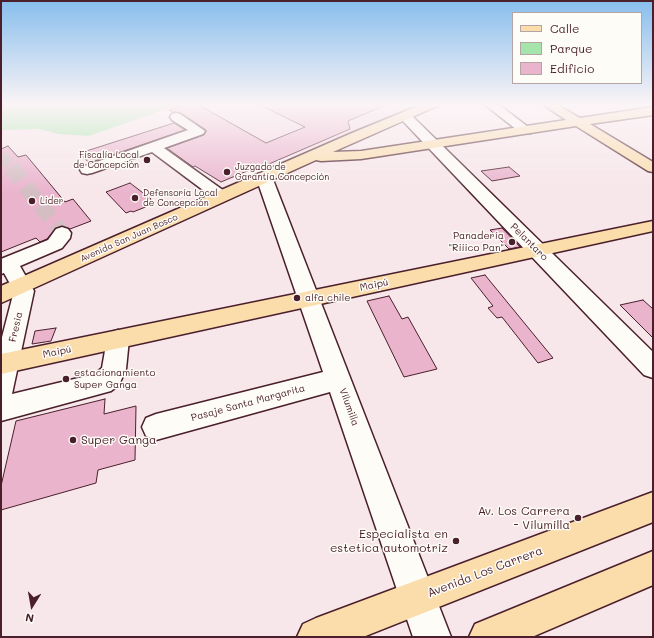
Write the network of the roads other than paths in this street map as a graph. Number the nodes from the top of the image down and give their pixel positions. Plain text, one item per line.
1 (190, 134) edge
2 (364, 134) edge
3 (422, 134) edge
4 (501, 134) edge
5 (596, 134) edge
6 (432, 144) junction
7 (154, 147) junction
8 (308, 158) junction
9 (653, 168) edge
10 (88, 170) dead end
11 (264, 177) junction
12 (221, 196) junction
13 (653, 226) edge
14 (62, 233) dead end
15 (538, 251) junction
16 (5, 265) edge
17 (22, 286) junction
18 (1, 295) edge
19 (309, 299) junction
20 (118, 340) junction
21 (5, 364) edge
22 (653, 368) edge
23 (339, 379) junction
24 (1, 391) edge
25 (1, 409) edge
26 (156, 427) dead end
27 (653, 508) edge
28 (653, 568) edge
29 (418, 598) junction
30 (316, 637) edge
31 (432, 637) edge
32 (488, 637) edge

1 - 7 street
2 - 8 main road, Avenida San Juan Bosco
3 - 6 street, Pelantaro
4 - 6 main road
5 - 9 main road
6 - 8 main road
6 - 15 street, Pelantaro
7 - 10 street
7 - 12 street
8 - 11 main road, Avenida San Juan Bosco
11 - 12 main road, Avenida San Juan Bosco
11 - 19 street, Vilumilla
12 - 17 main road, Avenida San Juan Bosco
13 - 15 main road, Maipú
14 - 16 street
15 - 19 main road, Maipú
15 - 22 street, Pelantaro
16 - 17 street
17 - 18 main road, Avenida San Juan Bosco
17 - 21 street, Fresia
19 - 20 main road, Maipú
19 - 23 street, Vilumilla
20 - 21 main road, Maipú
20 - 25 street
21 - 24 street, Fresia
23 - 26 street, Pasaje Santa Margarita
23 - 29 street, Vilumilla
27 - 29 main road, Avenida Los Carrera
28 - 32 main road
29 - 30 main road, Avenida Los Carrera
29 - 31 street, Vilumilla

